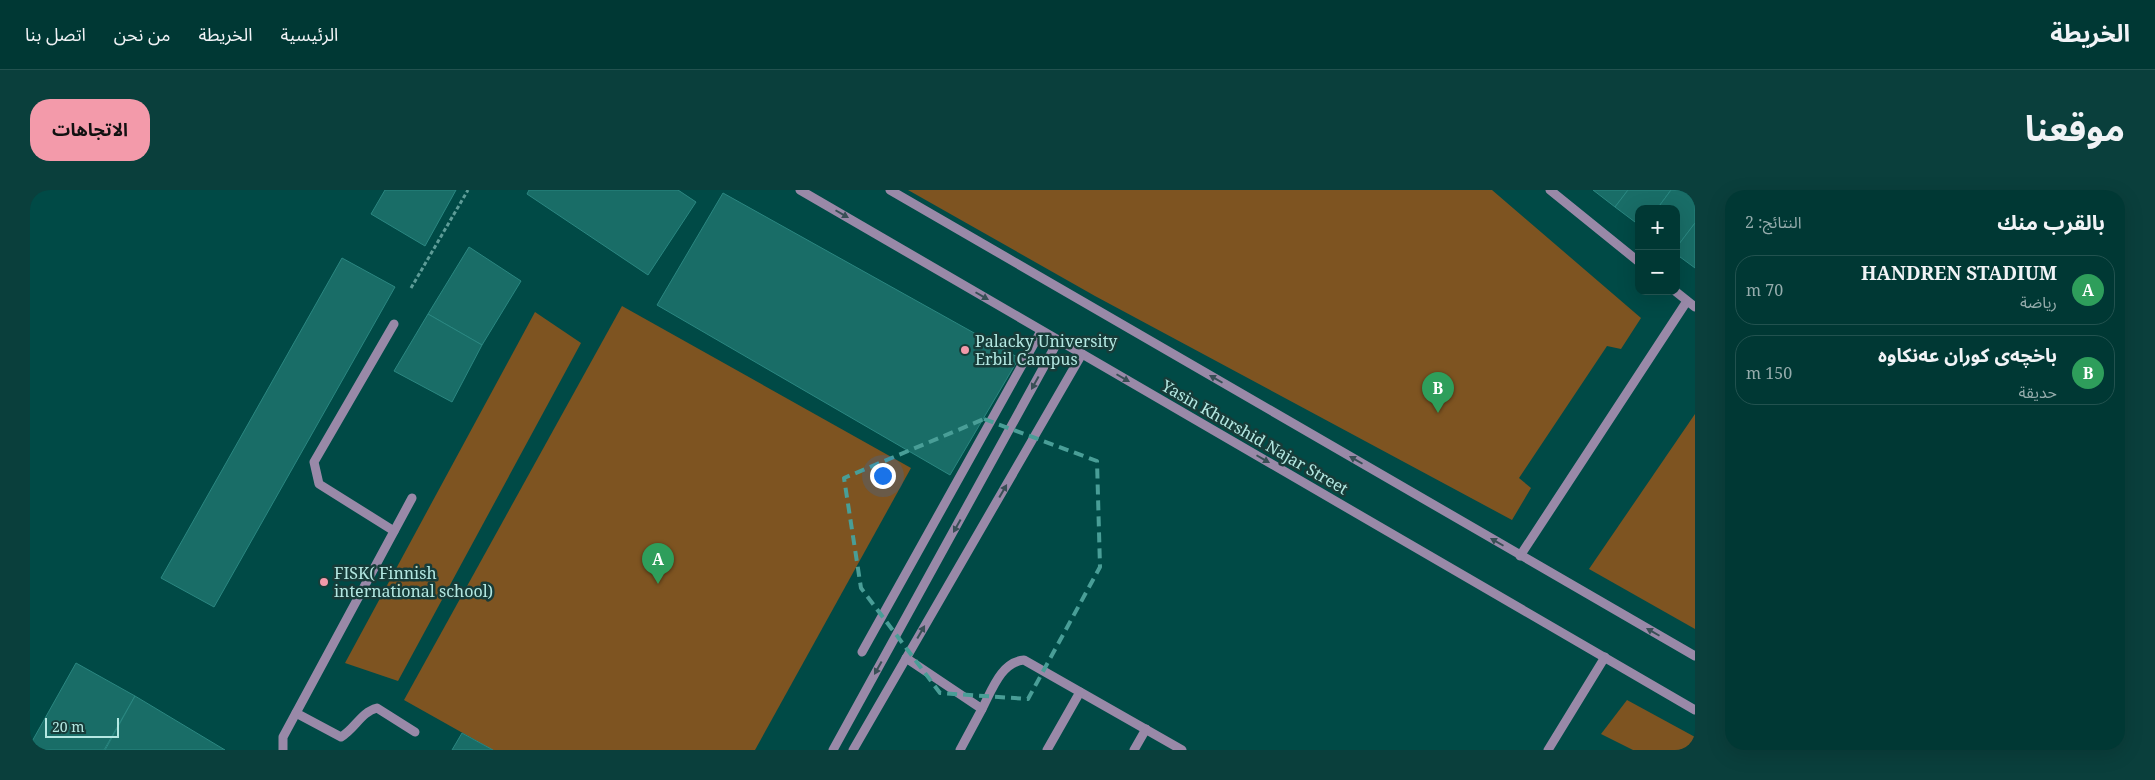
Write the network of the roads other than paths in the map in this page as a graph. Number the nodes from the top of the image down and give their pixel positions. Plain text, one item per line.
1 (800, 190) edge
2 (890, 190) edge
3 (1550, 190) edge
4 (1635, 259) edge
5 (1680, 295) edge
6 (1687, 301) junction
7 (1695, 307) edge
8 (394, 324) dead end
9 (1041, 331) junction
10 (1058, 341) junction
11 (1082, 354) junction
12 (412, 498) dead end
13 (394, 531) junction
14 (1520, 556) junction
15 (862, 652) dead end
16 (1695, 656) edge
17 (1605, 657) junction
18 (906, 658) junction
19 (1080, 692) junction
20 (982, 708) junction
21 (1695, 710) edge
22 (296, 713) junction
23 (1146, 729) junction
24 (415, 732) dead end
25 (283, 750) edge
26 (833, 750) edge
27 (853, 750) edge
28 (960, 750) edge
29 (1047, 750) edge
30 (1134, 750) edge
31 (1182, 750) edge
32 (1548, 750) edge

1 -> 9 street, Yasin Khurshid Najar Street
14 -> 2 street, Yasin Khurshid Najar Street
3 - 4 street
5 - 6 street
6 - 7 street
6 - 14 street
8 - 13 street
9 - 10 street, Yasin Khurshid Najar Street
9 - 15 street
10 - 11 street, Yasin Khurshid Najar Street
10 -> 26 street
11 -> 17 street, Yasin Khurshid Najar Street
18 -> 11 street
12 - 13 street
13 - 22 street
16 -> 14 street, Yasin Khurshid Najar Street
17 - 21 street, Yasin Khurshid Najar Street
17 - 32 street
18 - 20 street
18 - 27 street
19 - 20 street
19 - 23 street
19 - 29 street
20 - 28 street
22 - 24 street
22 - 25 street
23 - 30 street
23 - 31 street

